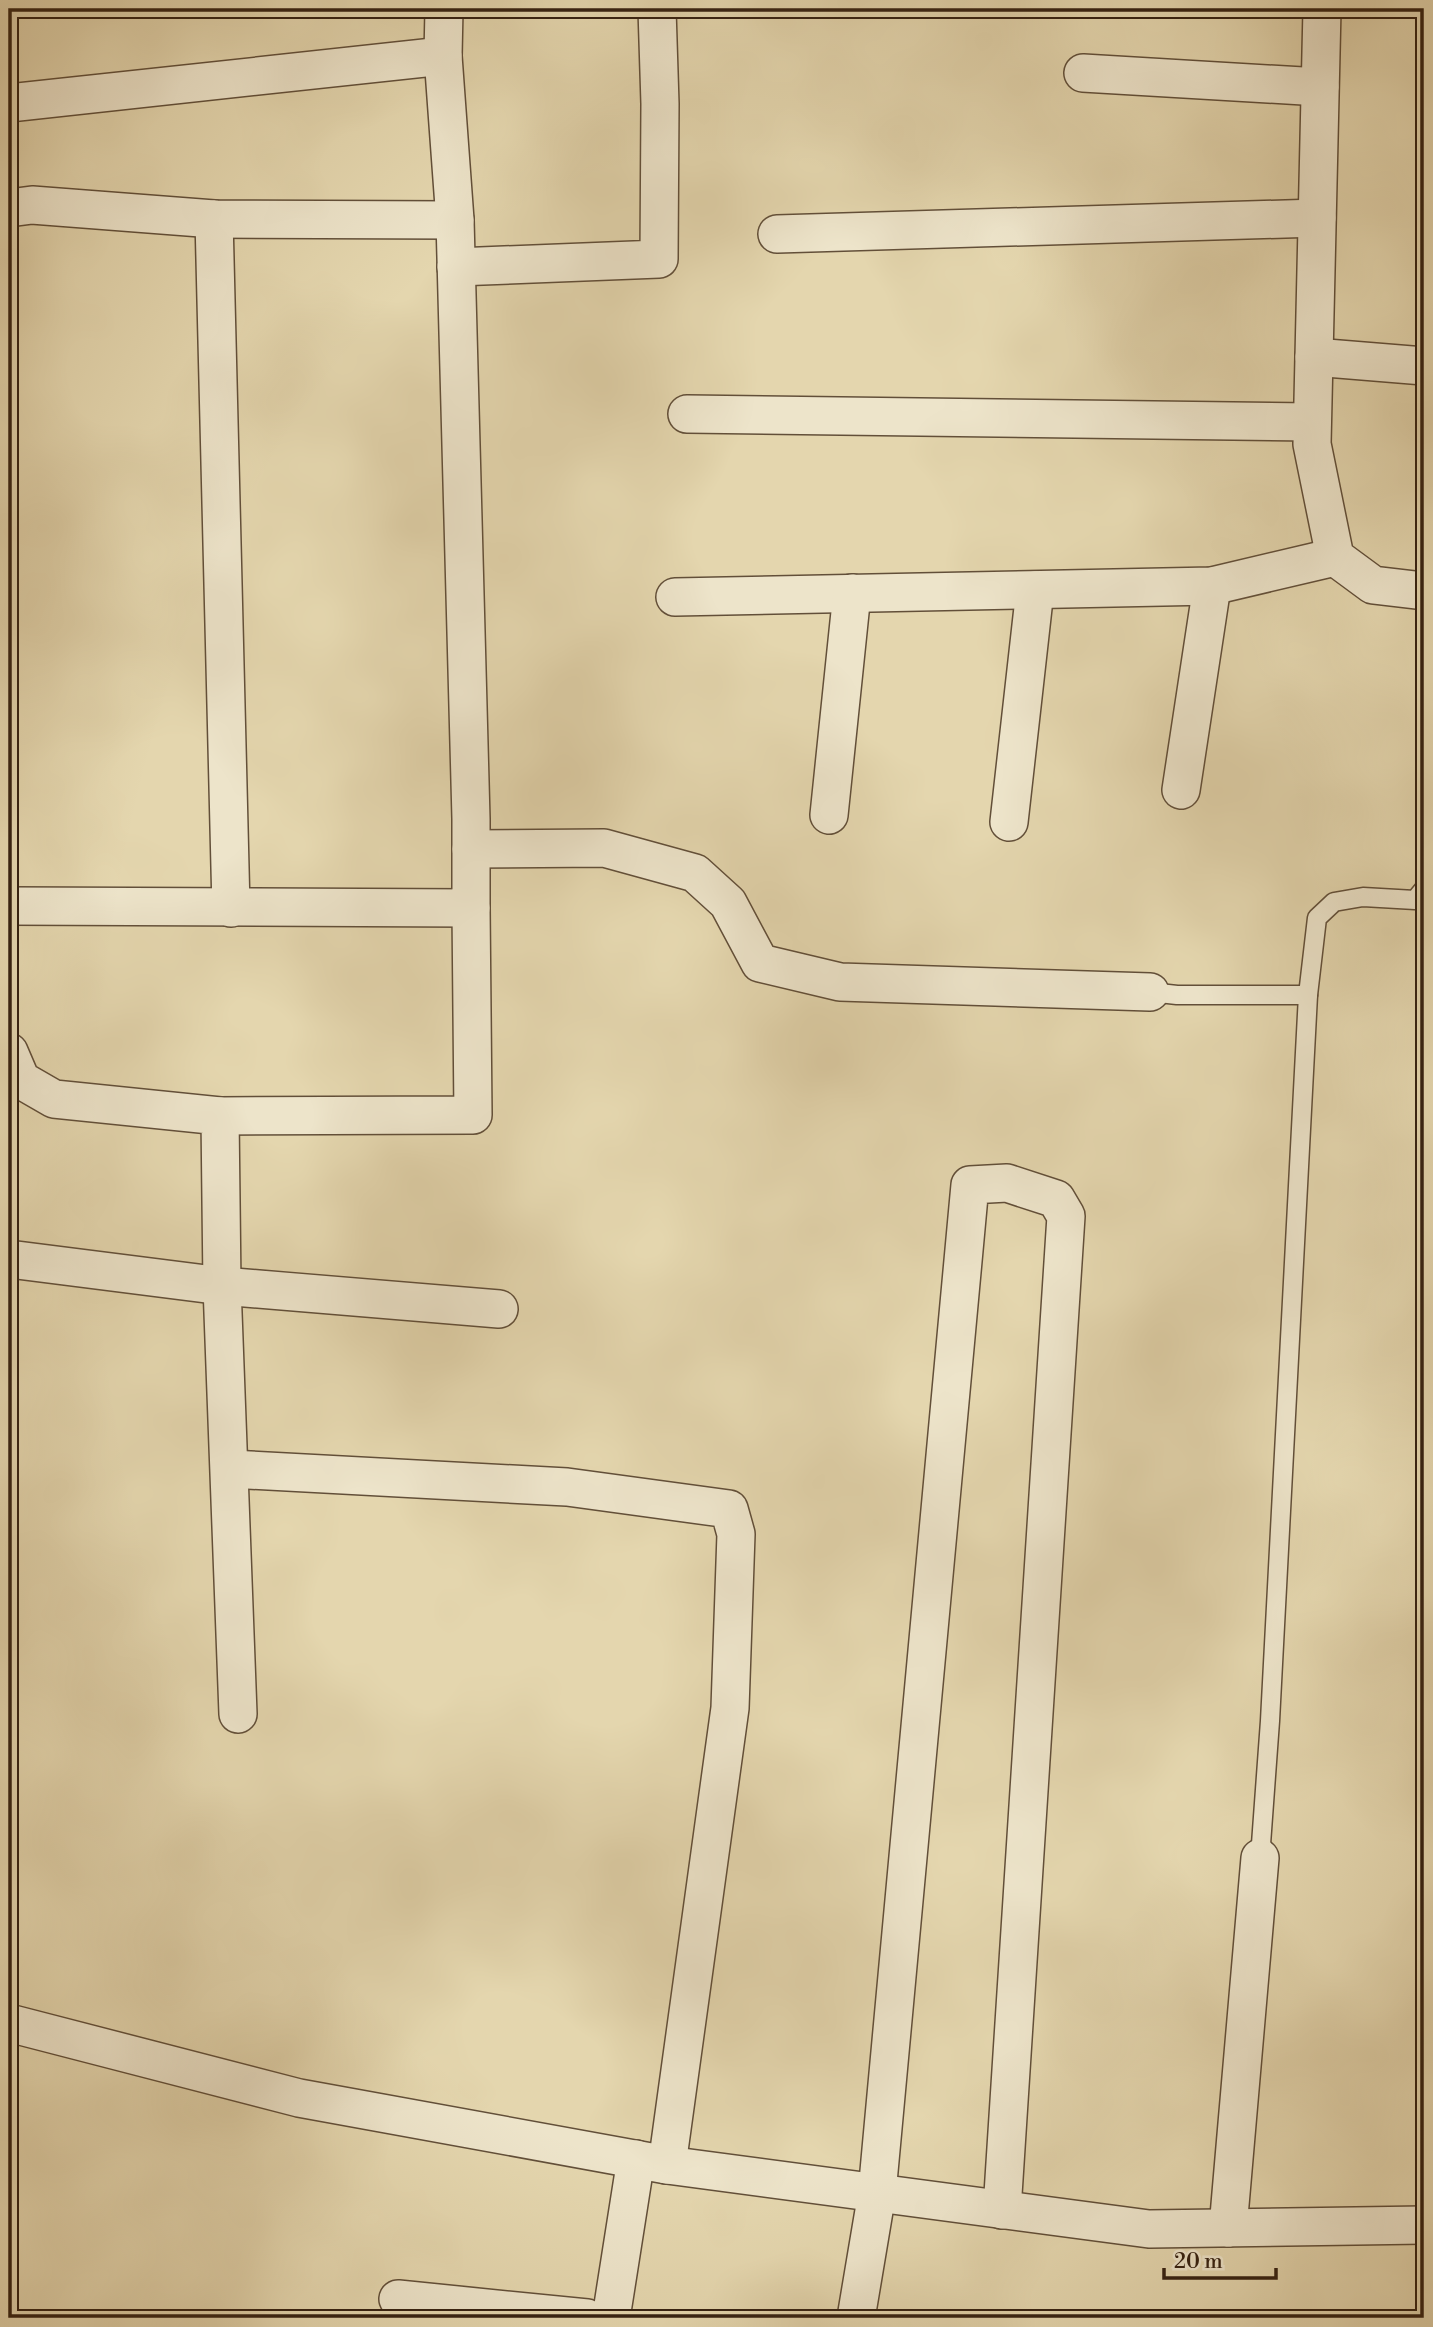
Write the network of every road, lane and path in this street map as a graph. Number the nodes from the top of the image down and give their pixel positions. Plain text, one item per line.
1 (444, 9) edge
2 (657, 9) edge
3 (1322, 9) edge
4 (443, 55) junction
5 (1083, 73) dead end
6 (1320, 87) junction
7 (9, 103) edge
8 (9, 208) edge
9 (1317, 218) junction
10 (214, 219) junction
11 (455, 220) junction
12 (777, 234) dead end
13 (457, 267) junction
14 (1314, 357) junction
15 (1424, 366) edge
16 (687, 414) dead end
17 (1312, 422) junction
18 (1335, 557) junction
19 (1212, 586) junction
20 (1035, 590) junction
21 (1424, 591) edge
22 (852, 593) junction
23 (675, 597) dead end
24 (1181, 790) dead end
25 (829, 815) dead end
26 (1009, 822) dead end
27 (471, 849) junction
28 (1424, 889) edge
29 (9, 906) edge
30 (231, 908) junction
31 (471, 908) junction
32 (1150, 992) joint
33 (1308, 995) junction
34 (9, 1052) edge
35 (220, 1116) junction
36 (9, 1259) edge
37 (222, 1286) junction
38 (499, 1309) dead end
39 (230, 1469) junction
40 (239, 1714) dead end
41 (1260, 1858) joint
42 (9, 2023) edge
43 (651, 2162) junction
44 (877, 2193) junction
45 (1002, 2210) junction
46 (1424, 2225) edge
47 (1228, 2228) junction
48 (398, 2299) dead end
49 (587, 2318) edge
50 (611, 2318) edge
51 (856, 2318) edge

1 - 4 street
2 - 13 street
3 - 6 street
4 - 7 street
4 - 11 street
5 - 6 street
6 - 9 street
8 - 10 street
9 - 12 street
9 - 14 street
10 - 11 street
10 - 30 street
11 - 13 street
13 - 27 street
14 - 15 street
14 - 17 street
16 - 17 street
17 - 18 street
18 - 19 street
18 - 21 street
19 - 20 street
19 - 24 street
20 - 22 street
20 - 26 street
22 - 23 street
22 - 25 street
27 - 31 street
27 - 32 street
28 - 33 lane
29 - 30 street
30 - 31 street
31 - 35 street
32 - 33 lane
33 - 41 lane
34 - 35 street
35 - 37 street
36 - 37 street
37 - 38 street
37 - 39 street
39 - 40 street
39 - 43 street
41 - 47 street
42 - 43 street
43 - 44 street
43 - 50 street
44 - 45 street
44 - 45 street
44 - 51 street
45 - 47 street
46 - 47 street
48 - 49 street

